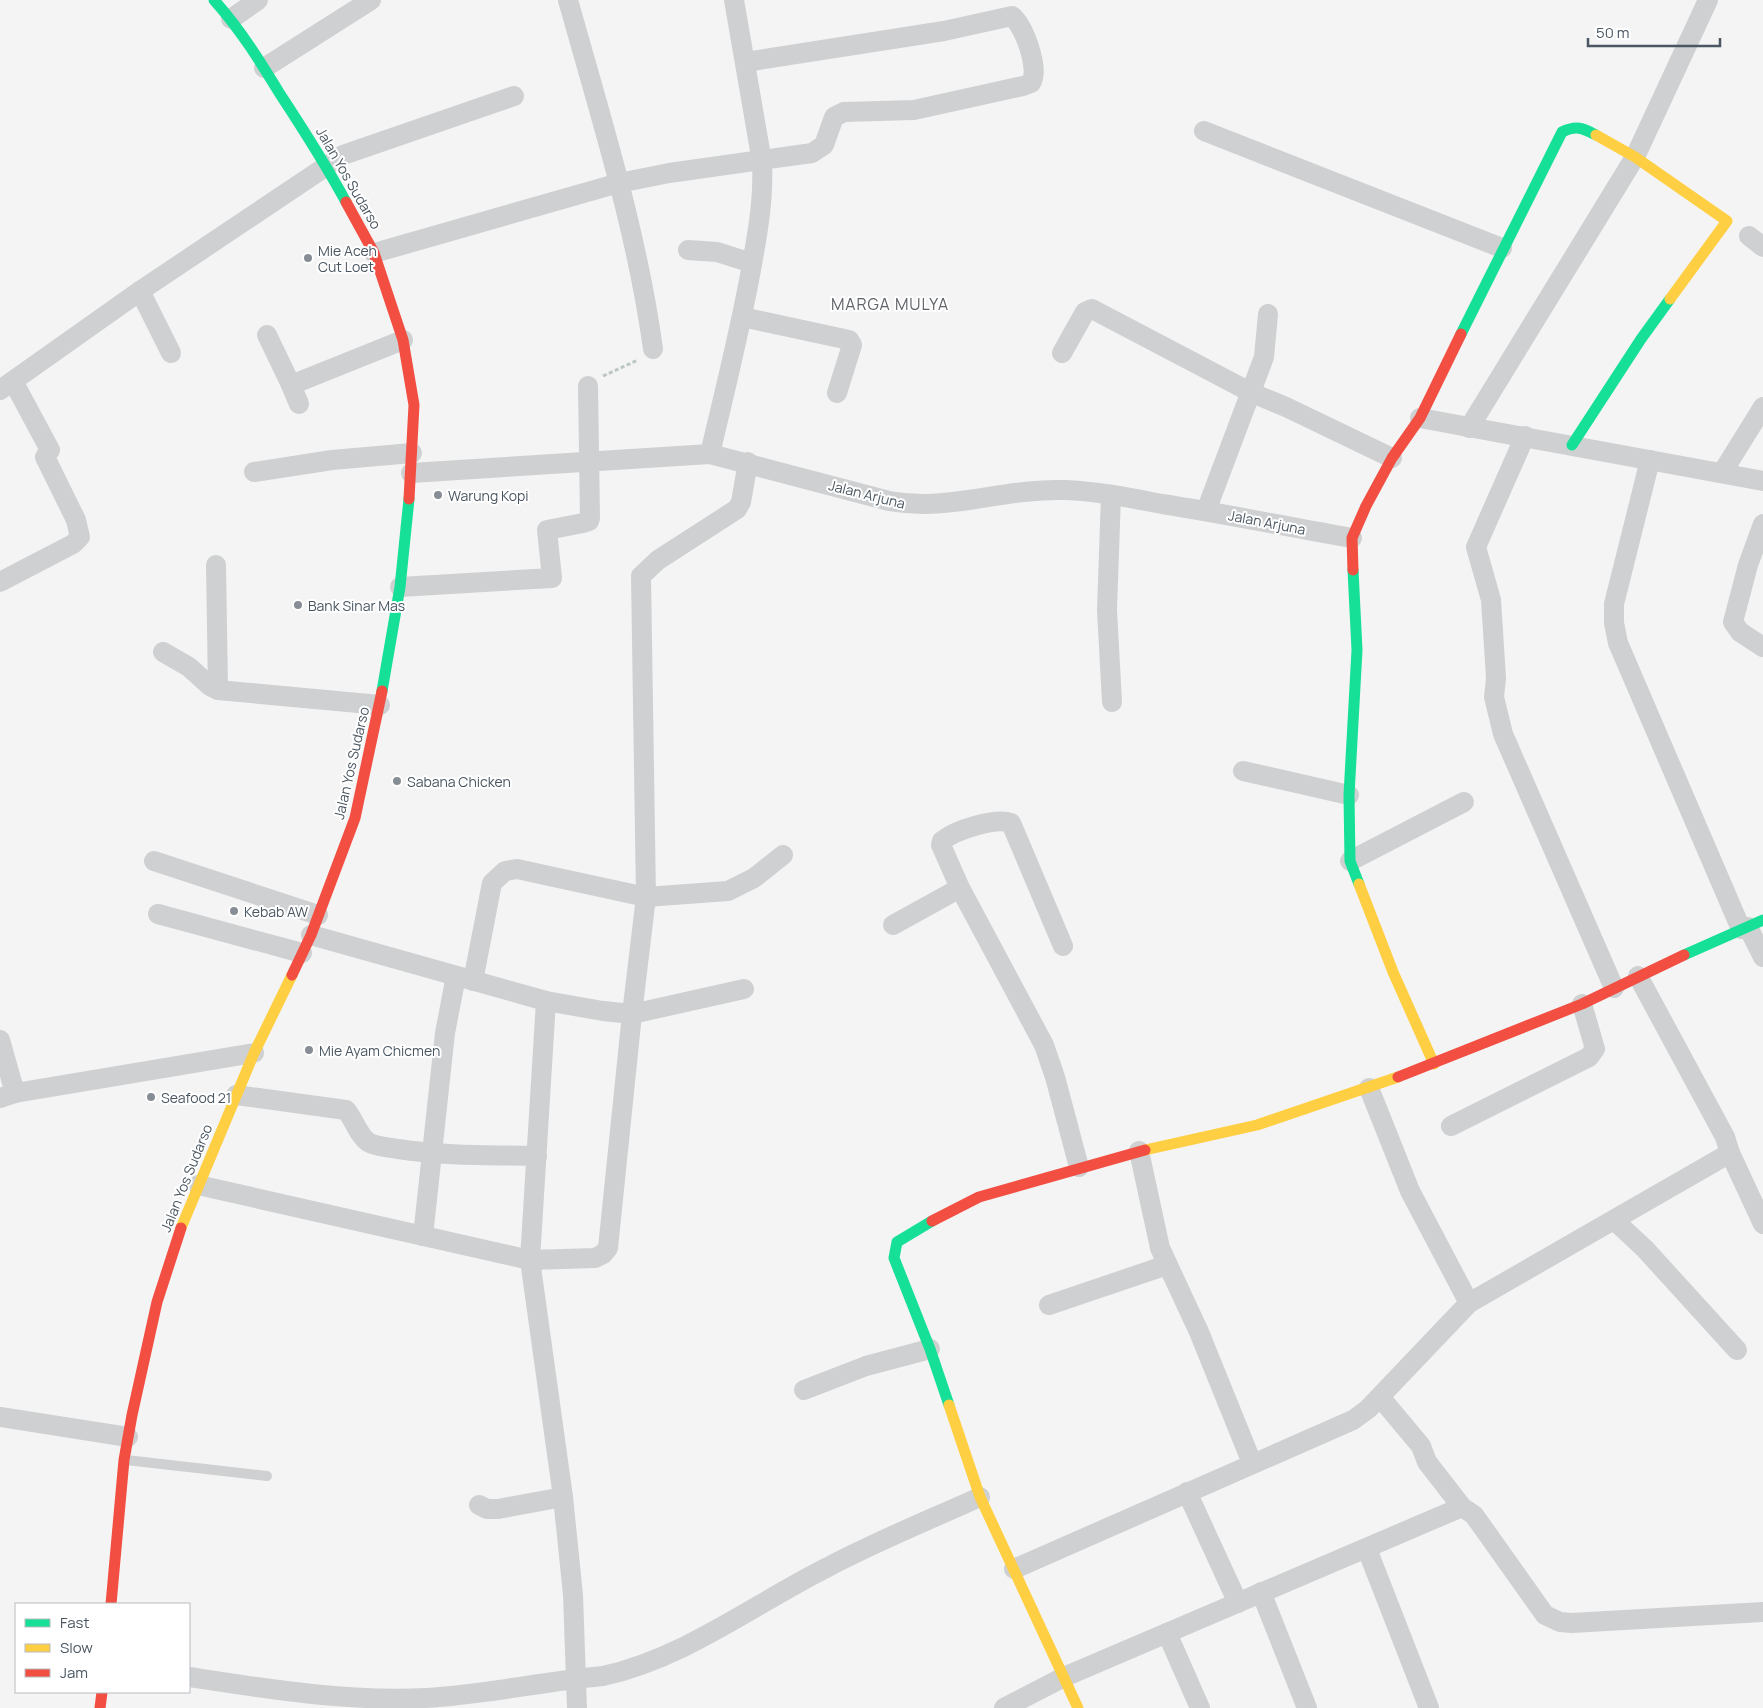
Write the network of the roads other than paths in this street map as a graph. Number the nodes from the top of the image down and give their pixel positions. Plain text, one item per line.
1 (214, 0) edge
2 (258, 0) edge
3 (371, 0) edge
4 (568, 0) edge
5 (734, 0) edge
6 (1708, 0) edge
7 (231, 19) junction
8 (746, 62) junction
9 (264, 68) junction
10 (514, 96) dead end
11 (1204, 131) dead end
12 (1635, 157) junction
13 (762, 162) junction
14 (326, 165) junction
15 (619, 183) junction
16 (1502, 248) junction
17 (688, 250) dead end
18 (374, 253) junction
19 (752, 263) junction
20 (140, 291) junction
21 (1268, 314) dead end
22 (742, 317) junction
23 (267, 335) dead end
24 (403, 340) junction
25 (652, 350) road end
26 (171, 353) dead end
27 (1062, 353) dead end
28 (291, 385) junction
29 (6, 386) edge
30 (588, 386) road end
31 (837, 393) dead end
32 (1252, 393) junction
33 (299, 404) dead end
34 (1763, 407) edge
35 (1420, 418) junction
36 (1469, 428) junction
37 (1525, 436) junction
38 (1572, 445) junction
39 (412, 453) junction
40 (710, 454) junction
41 (1392, 458) junction
42 (1650, 460) junction
43 (590, 462) junction
44 (748, 462) junction
45 (254, 472) dead end
46 (412, 473) junction
47 (1722, 473) junction
48 (1763, 480) edge
49 (1112, 495) junction
50 (1206, 511) junction
51 (1763, 524) edge
52 (1352, 538) junction
53 (216, 565) dead end
54 (1755, 570) edge
55 (0, 582) edge
56 (400, 586) junction
57 (1763, 647) edge
58 (163, 652) dead end
59 (218, 690) junction
60 (1112, 702) dead end
61 (380, 705) junction
62 (1243, 771) dead end
63 (1349, 795) junction
64 (1464, 802) dead end
65 (783, 856) dead end
66 (154, 861) dead end
67 (1350, 861) junction
68 (960, 888) junction
69 (646, 897) junction
70 (158, 914) dead end
71 (318, 915) junction
72 (893, 925) dead end
73 (1751, 925) edge
74 (306, 944) junction
75 (1063, 946) dead end
76 (1763, 957) edge
77 (1638, 976) junction
78 (464, 979) junction
79 (1614, 988) junction
80 (744, 989) dead end
81 (546, 1001) junction
82 (1582, 1004) junction
83 (632, 1014) junction
84 (0, 1040) edge
85 (254, 1053) junction
86 (1434, 1064) junction
87 (1369, 1088) junction
88 (236, 1095) junction
89 (8, 1096) edge
90 (1452, 1126) dead end
91 (1139, 1151) junction
92 (1730, 1153) junction
93 (432, 1154) junction
94 (537, 1156) junction
95 (1079, 1166) junction
96 (198, 1185) junction
97 (1614, 1220) junction
98 (1763, 1224) edge
99 (423, 1236) junction
100 (530, 1260) junction
101 (1167, 1265) junction
102 (1468, 1303) junction
103 (1049, 1305) dead end
104 (930, 1349) junction
105 (1737, 1350) dead end
106 (804, 1390) dead end
107 (1380, 1397) junction
108 (0, 1417) edge
109 (128, 1437) junction
110 (124, 1460) junction
111 (1252, 1464) junction
112 (267, 1476) dead end
113 (1188, 1492) junction
114 (563, 1497) junction
115 (980, 1497) junction
116 (479, 1505) dead end
117 (1462, 1507) junction
118 (1367, 1549) junction
119 (1014, 1569) junction
120 (1261, 1592) junction
121 (111, 1603) edge
122 (1238, 1603) junction
123 (1763, 1612) edge
124 (1167, 1633) junction
125 (1064, 1677) junction
126 (190, 1678) edge
127 (576, 1678) junction
128 (102, 1693) edge
129 (100, 1708) edge
130 (577, 1708) edge
131 (1004, 1708) edge
132 (1078, 1708) edge
133 (1200, 1708) edge
134 (1307, 1708) edge
135 (1428, 1708) edge

1 - 7 main road, Jalan Yos Sudarso
2 - 7 street
3 - 9 street
4 - 15 street
5 - 8 street
6 - 12 street
7 - 9 main road, Jalan Yos Sudarso
8 - 13 street
8 - 13 street
9 - 14 main road, Jalan Yos Sudarso
10 - 14 street
11 - 16 street
12 - 16 main road
12 - 36 street
12 - 38 main road
13 - 15 street
13 - 19 street
14 - 18 main road, Jalan Yos Sudarso
14 - 20 street
15 - 18 street
15 - 25 street
16 - 35 main road
17 - 19 street
18 - 24 main road, Jalan Yos Sudarso
19 - 22 street
20 - 26 street
20 - 29 street
21 - 32 street
22 - 31 street
22 - 40 street
23 - 28 street
24 - 28 street
24 - 39 main road, Jalan Yos Sudarso
27 - 32 street
28 - 33 street
29 - 55 street
30 - 43 street
32 - 41 street
32 - 50 street
34 - 47 street
35 - 36 street
35 - 41 main road
36 - 37 street
37 - 38 street
37 - 79 street
38 - 42 street
39 - 45 street
39 - 46 main road, Jalan Yos Sudarso
40 - 43 street, Jalan Arjuna
40 - 44 street, Jalan Arjuna
41 - 52 main road
42 - 47 street
42 - 73 street
43 - 46 street, Jalan Arjuna
43 - 56 street
44 - 49 street, Jalan Arjuna
44 - 69 street
46 - 56 main road, Jalan Yos Sudarso
47 - 48 street
49 - 50 street, Jalan Arjuna
49 - 60 street
50 - 52 street, Jalan Arjuna
51 - 54 street
52 - 63 main road
53 - 59 street
54 - 57 street
56 - 61 main road, Jalan Yos Sudarso
58 - 59 street
59 - 61 street
61 - 71 main road, Jalan Yos Sudarso
62 - 63 street
63 - 67 main road
64 - 67 street
65 - 69 street
66 - 71 street
67 - 86 main road
68 - 72 street
68 - 75 street
68 - 95 street
69 - 78 street
69 - 83 street
70 - 74 street
71 - 74 main road, Jalan Yos Sudarso
73 - 76 street
73 - 77 main road
74 - 78 street
74 - 85 main road, Jalan Yos Sudarso
77 - 79 main road
77 - 92 street
78 - 81 street
78 - 93 street
79 - 82 main road
80 - 83 street
81 - 83 street
81 - 94 street
82 - 86 main road
82 - 90 street
83 - 100 street
84 - 89 street
85 - 88 main road, Jalan Yos Sudarso
85 - 89 street
86 - 87 main road
87 - 91 main road
87 - 102 street
88 - 93 street
88 - 96 main road, Jalan Yos Sudarso
91 - 95 main road
91 - 101 street
92 - 97 street
92 - 98 street
93 - 94 street
93 - 99 street
94 - 100 street
95 - 104 main road
96 - 99 street
96 - 109 main road, Jalan Yos Sudarso
97 - 102 street
97 - 105 street
99 - 100 street
100 - 114 street
101 - 103 street
101 - 111 street
102 - 107 street
104 - 106 street
104 - 115 main road
107 - 111 street
107 - 117 street
108 - 109 street
109 - 110 main road, Jalan Yos Sudarso
110 - 112 lane
110 - 121 main road, Jalan Yos Sudarso
111 - 113 street
113 - 119 street
113 - 122 street
114 - 116 street
114 - 127 street
115 - 119 main road
115 - 127 street
117 - 118 street
117 - 123 street
118 - 120 street
118 - 135 street
119 - 125 main road
120 - 122 street
120 - 134 street
122 - 124 street
124 - 125 street
124 - 133 street
125 - 131 street
125 - 132 main road
126 - 127 street
127 - 130 street
128 - 129 main road

